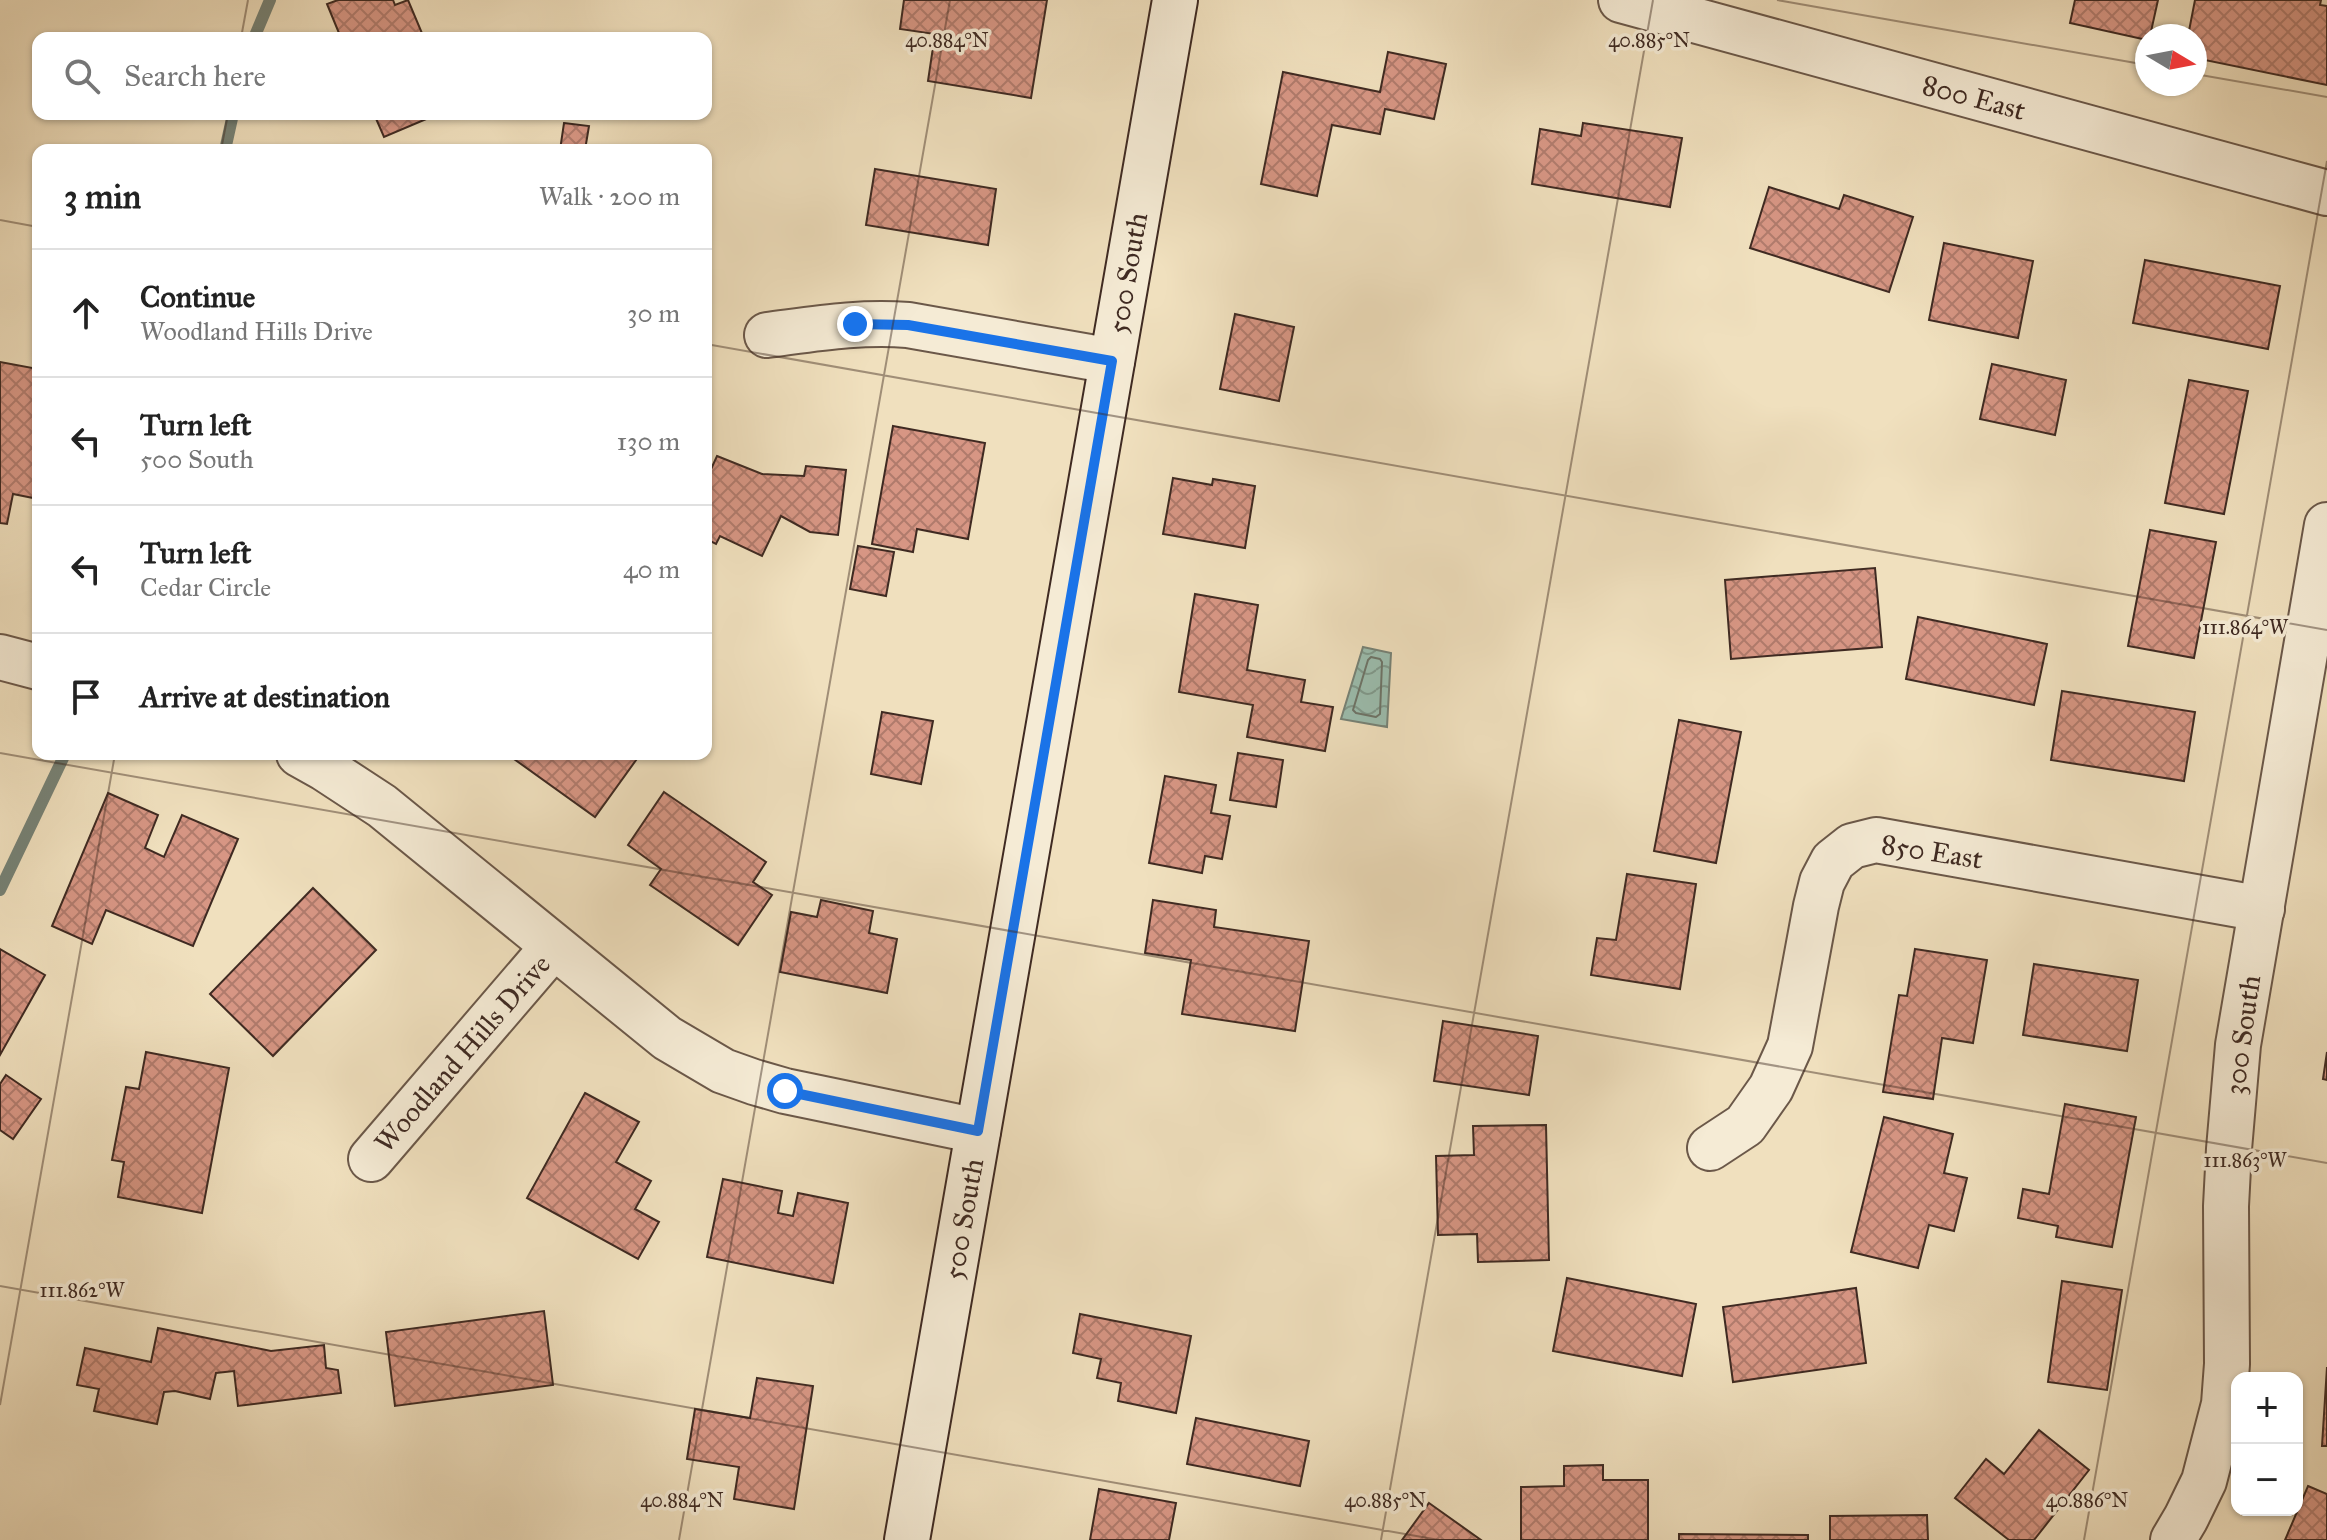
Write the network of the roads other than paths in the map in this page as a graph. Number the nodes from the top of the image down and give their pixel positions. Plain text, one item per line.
1 (1175, 0) edge
2 (1621, 0) edge
3 (2327, 193) edge
4 (767, 335) dead end
5 (1112, 361) junction
6 (2327, 525) edge
7 (0, 657) edge
8 (32, 665) edge
9 (310, 760) edge
10 (2262, 909) junction
11 (553, 947) junction
12 (978, 1131) junction
13 (1710, 1148) dead end
14 (371, 1159) dead end
15 (907, 1540) edge
16 (2173, 1540) edge

1 - 5 street, 500 South
2 - 3 street, 800 East
4 - 5 street
5 - 12 street, 500 South
6 - 10 street, 300 South
7 - 8 street
9 - 11 street, Woodland Hills Drive
10 - 13 street, 850 East
10 - 16 street, 300 South
11 - 12 street, Woodland Hills Drive
11 - 14 street, Woodland Hills Drive
12 - 15 street, 500 South

